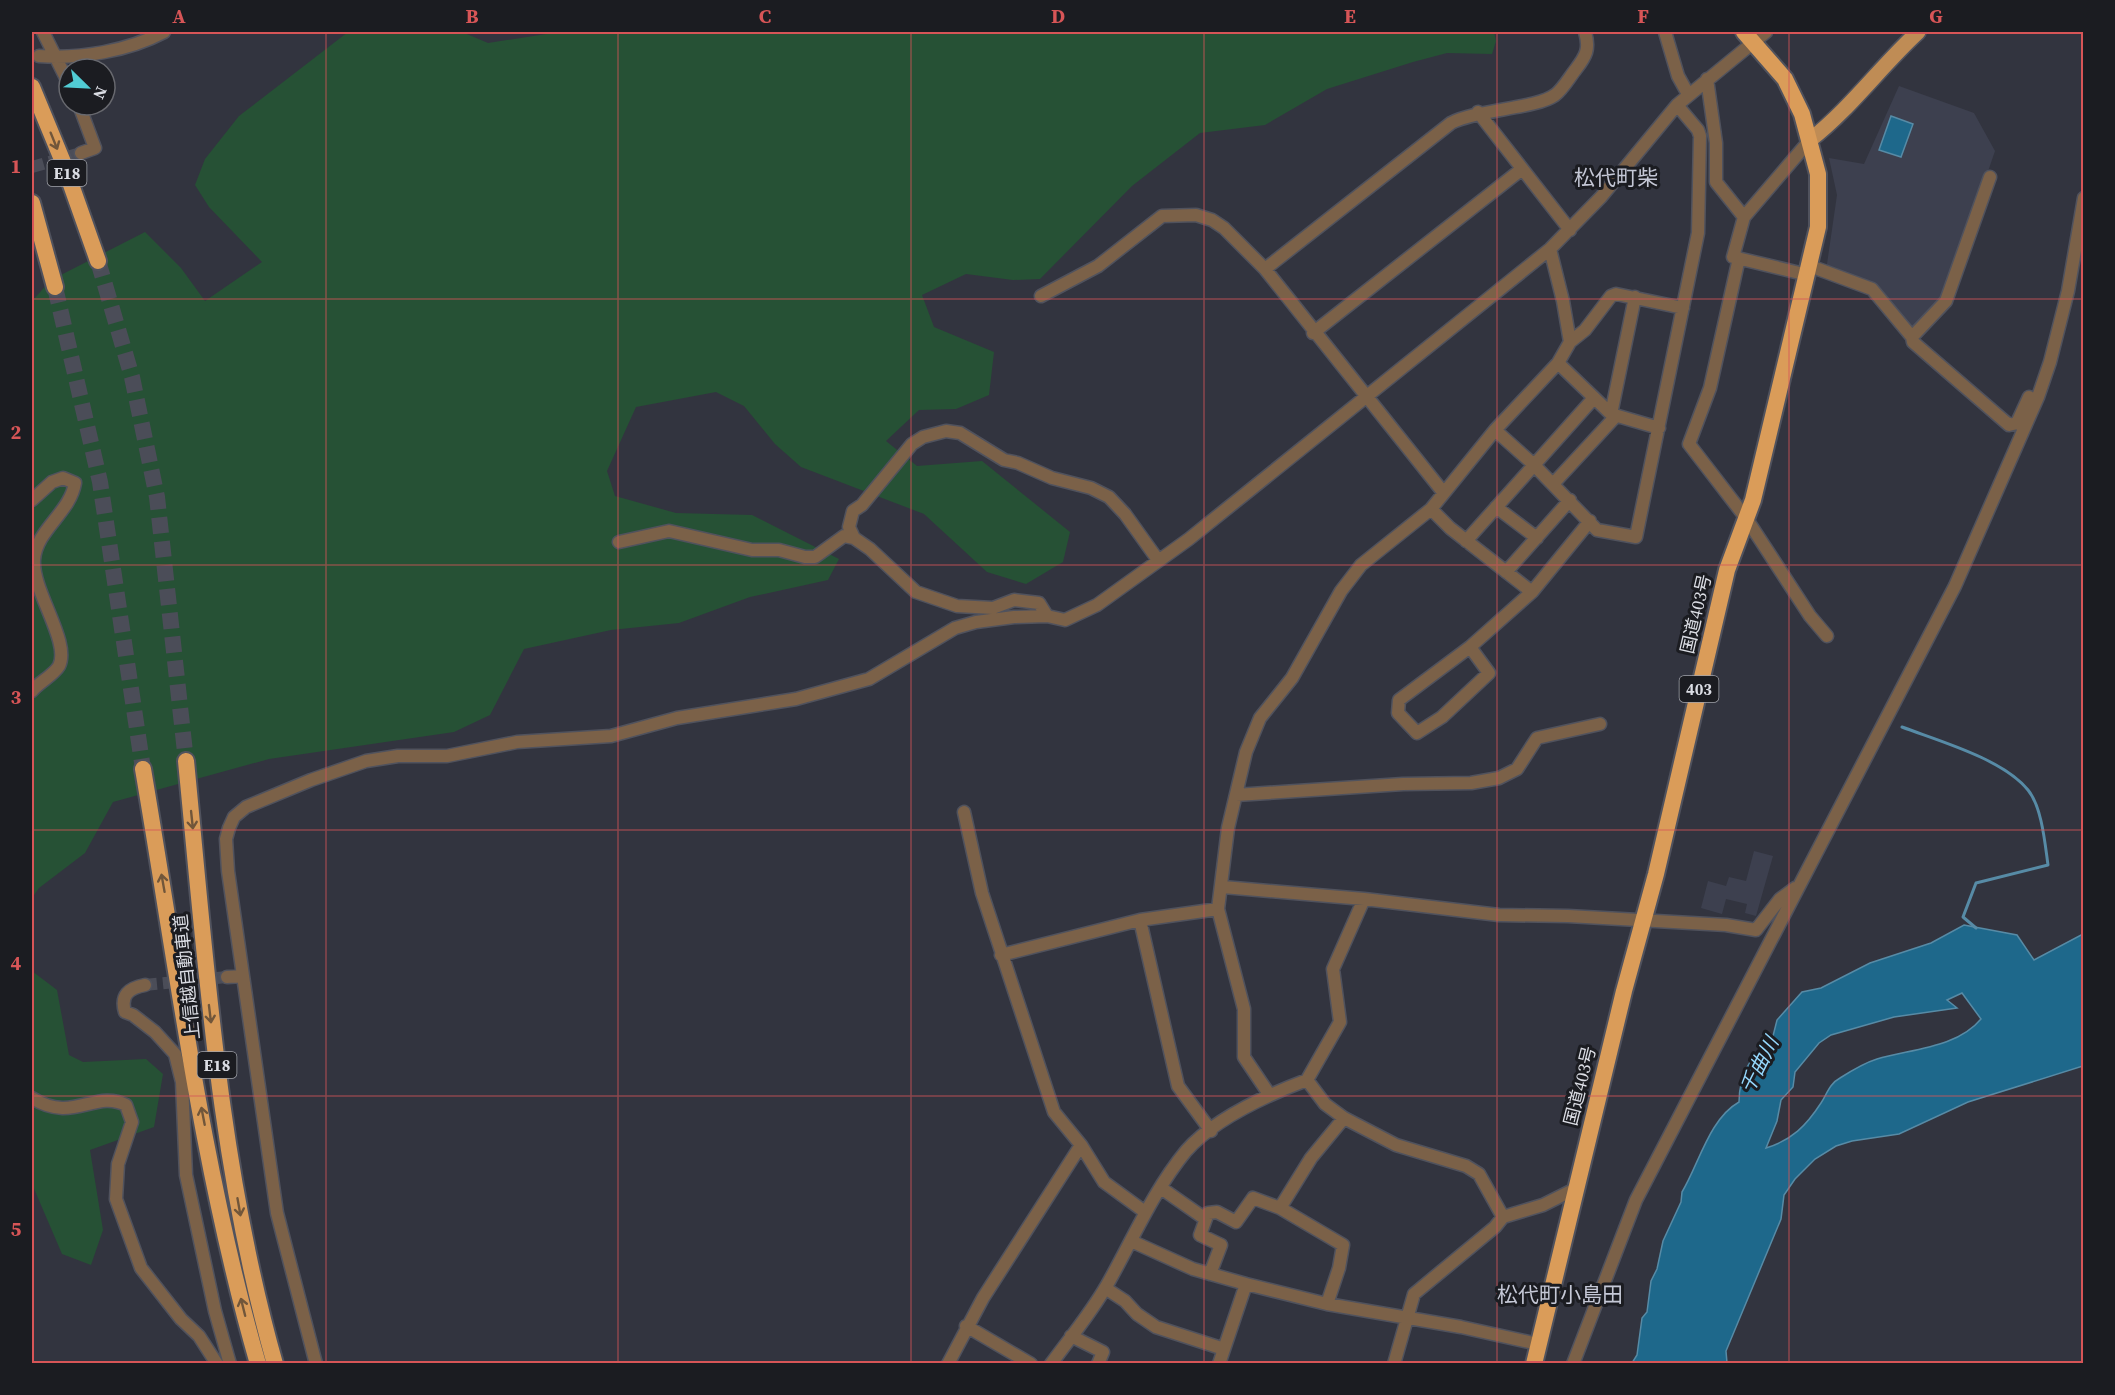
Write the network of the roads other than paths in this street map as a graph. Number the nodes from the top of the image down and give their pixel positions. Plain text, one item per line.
1 (43, 32) edge
2 (164, 32) edge
3 (1585, 32) edge
4 (1665, 32) edge
5 (1918, 32) edge
6 (1755, 35) edge
7 (39, 56) dead end
8 (56, 57) junction
9 (1707, 79) junction
10 (32, 87) edge
11 (1688, 94) junction
12 (1677, 105) junction
13 (1478, 112) junction
14 (83, 117) edge
15 (1810, 140) junction
16 (81, 153) dead end
17 (1522, 169) junction
18 (1990, 177) dead end
19 (2084, 198) edge
20 (32, 203) edge
21 (1744, 217) junction
22 (1570, 230) junction
23 (1550, 249) junction
24 (1739, 258) junction
25 (98, 261) tunnel mouth
26 (1264, 269) junction
27 (1809, 271) junction
28 (56, 287) tunnel mouth
29 (1041, 296) dead end
30 (1635, 297) junction
31 (1683, 308) junction
32 (1313, 333) junction
33 (1912, 337) junction
34 (1570, 342) junction
35 (1558, 363) junction
36 (2038, 396) junction
37 (1365, 397) junction
38 (1593, 399) junction
39 (1613, 415) junction
40 (1659, 428) junction
41 (1495, 430) junction
42 (1533, 464) junction
43 (1553, 484) junction
44 (1443, 492) junction
45 (32, 500) edge
46 (1570, 500) junction
47 (1496, 507) junction
48 (1431, 509) junction
49 (1746, 518) junction
50 (1590, 521) junction
51 (854, 538) junction
52 (1537, 538) junction
53 (1466, 541) junction
54 (619, 542) dead end
55 (1158, 560) junction
56 (1506, 572) junction
57 (1532, 592) junction
58 (1047, 616) junction
59 (1827, 636) dead end
60 (1470, 647) junction
61 (32, 691) edge
62 (1600, 724) dead end
63 (186, 761) tunnel mouth
64 (144, 769) tunnel mouth
65 (1236, 795) junction
66 (964, 812) dead end
67 (1798, 885) junction
68 (1223, 887) junction
69 (1364, 899) junction
70 (1218, 909) junction
71 (1140, 920) junction
72 (1643, 921) junction
73 (1001, 955) junction
74 (227, 976) tunnel mouth
75 (243, 976) junction
76 (145, 985) tunnel mouth
77 (1307, 1080) junction
78 (1269, 1094) junction
79 (32, 1098) edge
80 (1344, 1118) junction
81 (1211, 1131) junction
82 (1081, 1145) junction
83 (1161, 1188) junction
84 (1575, 1189) junction
85 (1280, 1208) junction
86 (1145, 1212) junction
87 (1503, 1217) junction
88 (1204, 1218) junction
89 (1131, 1241) junction
90 (1210, 1274) junction
91 (1246, 1284) junction
92 (1105, 1288) junction
93 (1328, 1304) junction
94 (1406, 1320) junction
95 (966, 1326) junction
96 (1071, 1336) junction
97 (1538, 1344) junction
98 (1224, 1349) junction
99 (217, 1364) edge
100 (230, 1364) edge
101 (258, 1364) edge
102 (275, 1364) edge
103 (316, 1364) edge
104 (948, 1364) edge
105 (1031, 1364) edge
106 (1051, 1364) edge
107 (1098, 1364) edge
108 (1219, 1364) edge
109 (1394, 1364) edge
110 (1534, 1364) edge
111 (1573, 1364) edge

1 - 8 street
2 - 8 street
3 - 13 street
4 - 11 street
5 - 15 main road
6 - 9 street
6 - 15 highway, 国道403号 / 403
7 - 8 street
9 - 11 street
9 - 21 street
10 -> 25 highway, E18
11 - 12 street
12 - 22 street
12 - 31 street
13 - 17 street
13 - 26 street
14 - 16 street
15 - 21 street
15 - 27 highway, 国道403号 / 403
17 - 22 street
17 - 32 street
18 - 33 street
19 - 36 street
20 - 28 highway, E18
21 - 24 street
22 - 23 street
23 - 34 street
23 - 37 street
24 - 27 street
24 - 49 street
26 - 29 street
26 - 32 street
27 - 33 street
27 - 49 highway, 国道403号 / 403
30 - 31 street
30 - 34 street
30 - 39 street
31 - 40 street
32 - 37 street
33 - 36 street
34 - 35 street
35 - 38 street
35 - 41 street
36 - 67 street
37 - 44 street
37 - 55 street
38 - 39 street
38 - 42 street
39 - 40 street
39 - 43 street
40 - 50 street
41 - 42 street
41 - 44 street
42 - 43 street
42 - 47 street
43 - 46 street
44 - 48 street
45 - 61 street
46 - 50 street
46 - 52 street
47 - 52 street
47 - 53 street
48 - 53 street
48 - 65 street
49 - 59 street
49 - 72 highway, 国道403号 / 403
50 - 57 street
51 - 54 street
51 - 55 street
51 - 58 street
52 - 56 street
53 - 56 street
55 - 58 street
56 - 57 street
57 - 60 street
58 - 75 street
60 - 60 street
62 - 65 street
63 -> 102 highway, 上信越自動車道 / E18
101 -> 64 highway, 上信越自動車道 / E18
65 - 68 street
66 - 73 street
67 - 72 street
67 - 111 street
68 - 69 street
68 - 70 street
69 - 72 street
69 - 77 street
70 - 71 street
70 - 78 street
71 - 73 street
71 - 81 street
72 - 84 highway, 国道403号 / 403
73 - 82 street
74 - 75 street
75 - 103 street
76 - 100 street
77 - 78 street
77 - 80 street
78 - 81 street
79 - 99 street
80 - 85 street
80 - 87 street
81 - 83 street
82 - 86 street
82 - 95 street
83 - 86 street
83 - 88 street
84 - 87 street
84 - 97 highway, 国道403号 / 403
85 - 88 street
85 - 93 street
86 - 89 street
87 - 94 street
88 - 90 street
89 - 90 street
89 - 92 street
90 - 91 street
91 - 93 street
91 - 98 street
92 - 96 street
92 - 98 street
93 - 94 street
94 - 97 street
94 - 109 street
95 - 104 street
95 - 105 street
96 - 106 street
96 - 107 street
97 - 110 highway, 国道403号 / 403
98 - 108 street

